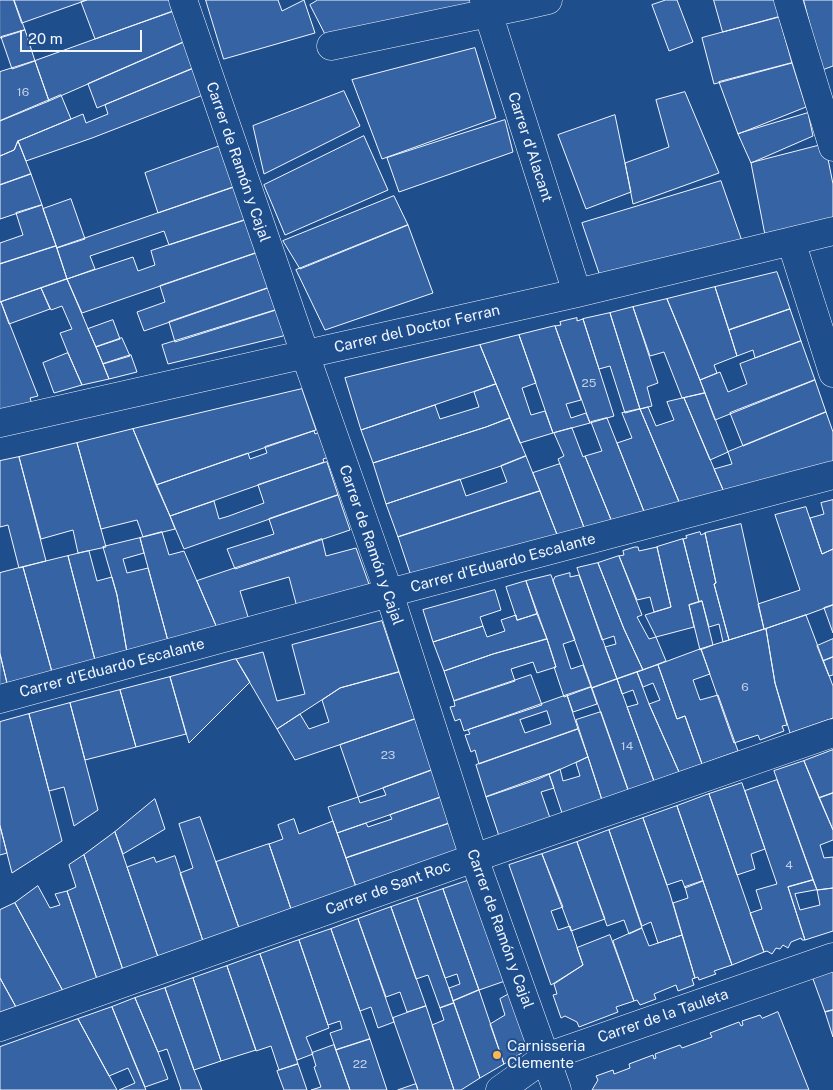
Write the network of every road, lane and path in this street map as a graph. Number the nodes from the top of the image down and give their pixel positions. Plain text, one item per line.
1 (183, 0) edge
2 (548, 0) edge
3 (788, 0) edge
4 (486, 6) edge
5 (331, 46) dead end
6 (833, 147) edge
7 (833, 231) edge
8 (791, 241) junction
9 (577, 293) junction
10 (304, 354) junction
11 (833, 373) edge
12 (0, 423) edge
13 (833, 475) edge
14 (390, 593) junction
15 (0, 699) edge
16 (833, 733) edge
17 (474, 858) junction
18 (833, 957) edge
19 (0, 1027) edge
20 (546, 1057) junction
21 (500, 1090) edge
22 (558, 1090) edge

1 - 10 street, Carrer de Ramón y Cajal
2 - 4 street
3 - 6 street
4 - 5 street
4 - 9 street, Carrer d'Alacant
7 - 8 street, Carrer del Doctor Ferran
8 - 9 street, Carrer del Doctor Ferran
8 - 11 street
9 - 10 street, Carrer del Doctor Ferran
10 - 12 street, Carrer del Doctor Ferran
10 - 14 street, Carrer de Ramón y Cajal
13 - 14 street, Carrer d'Eduardo Escalante
14 - 15 street, Carrer d'Eduardo Escalante
14 - 17 street, Carrer de Ramón y Cajal
16 - 17 street, Carrer de Sant Roc
17 - 19 street, Carrer de Sant Roc
17 - 20 street, Carrer de Ramón y Cajal
18 - 20 street, Carrer de la Tauleta
20 - 21 street, Carrer de la Tauleta
20 - 22 street, Carrer de Ramón y Cajal

